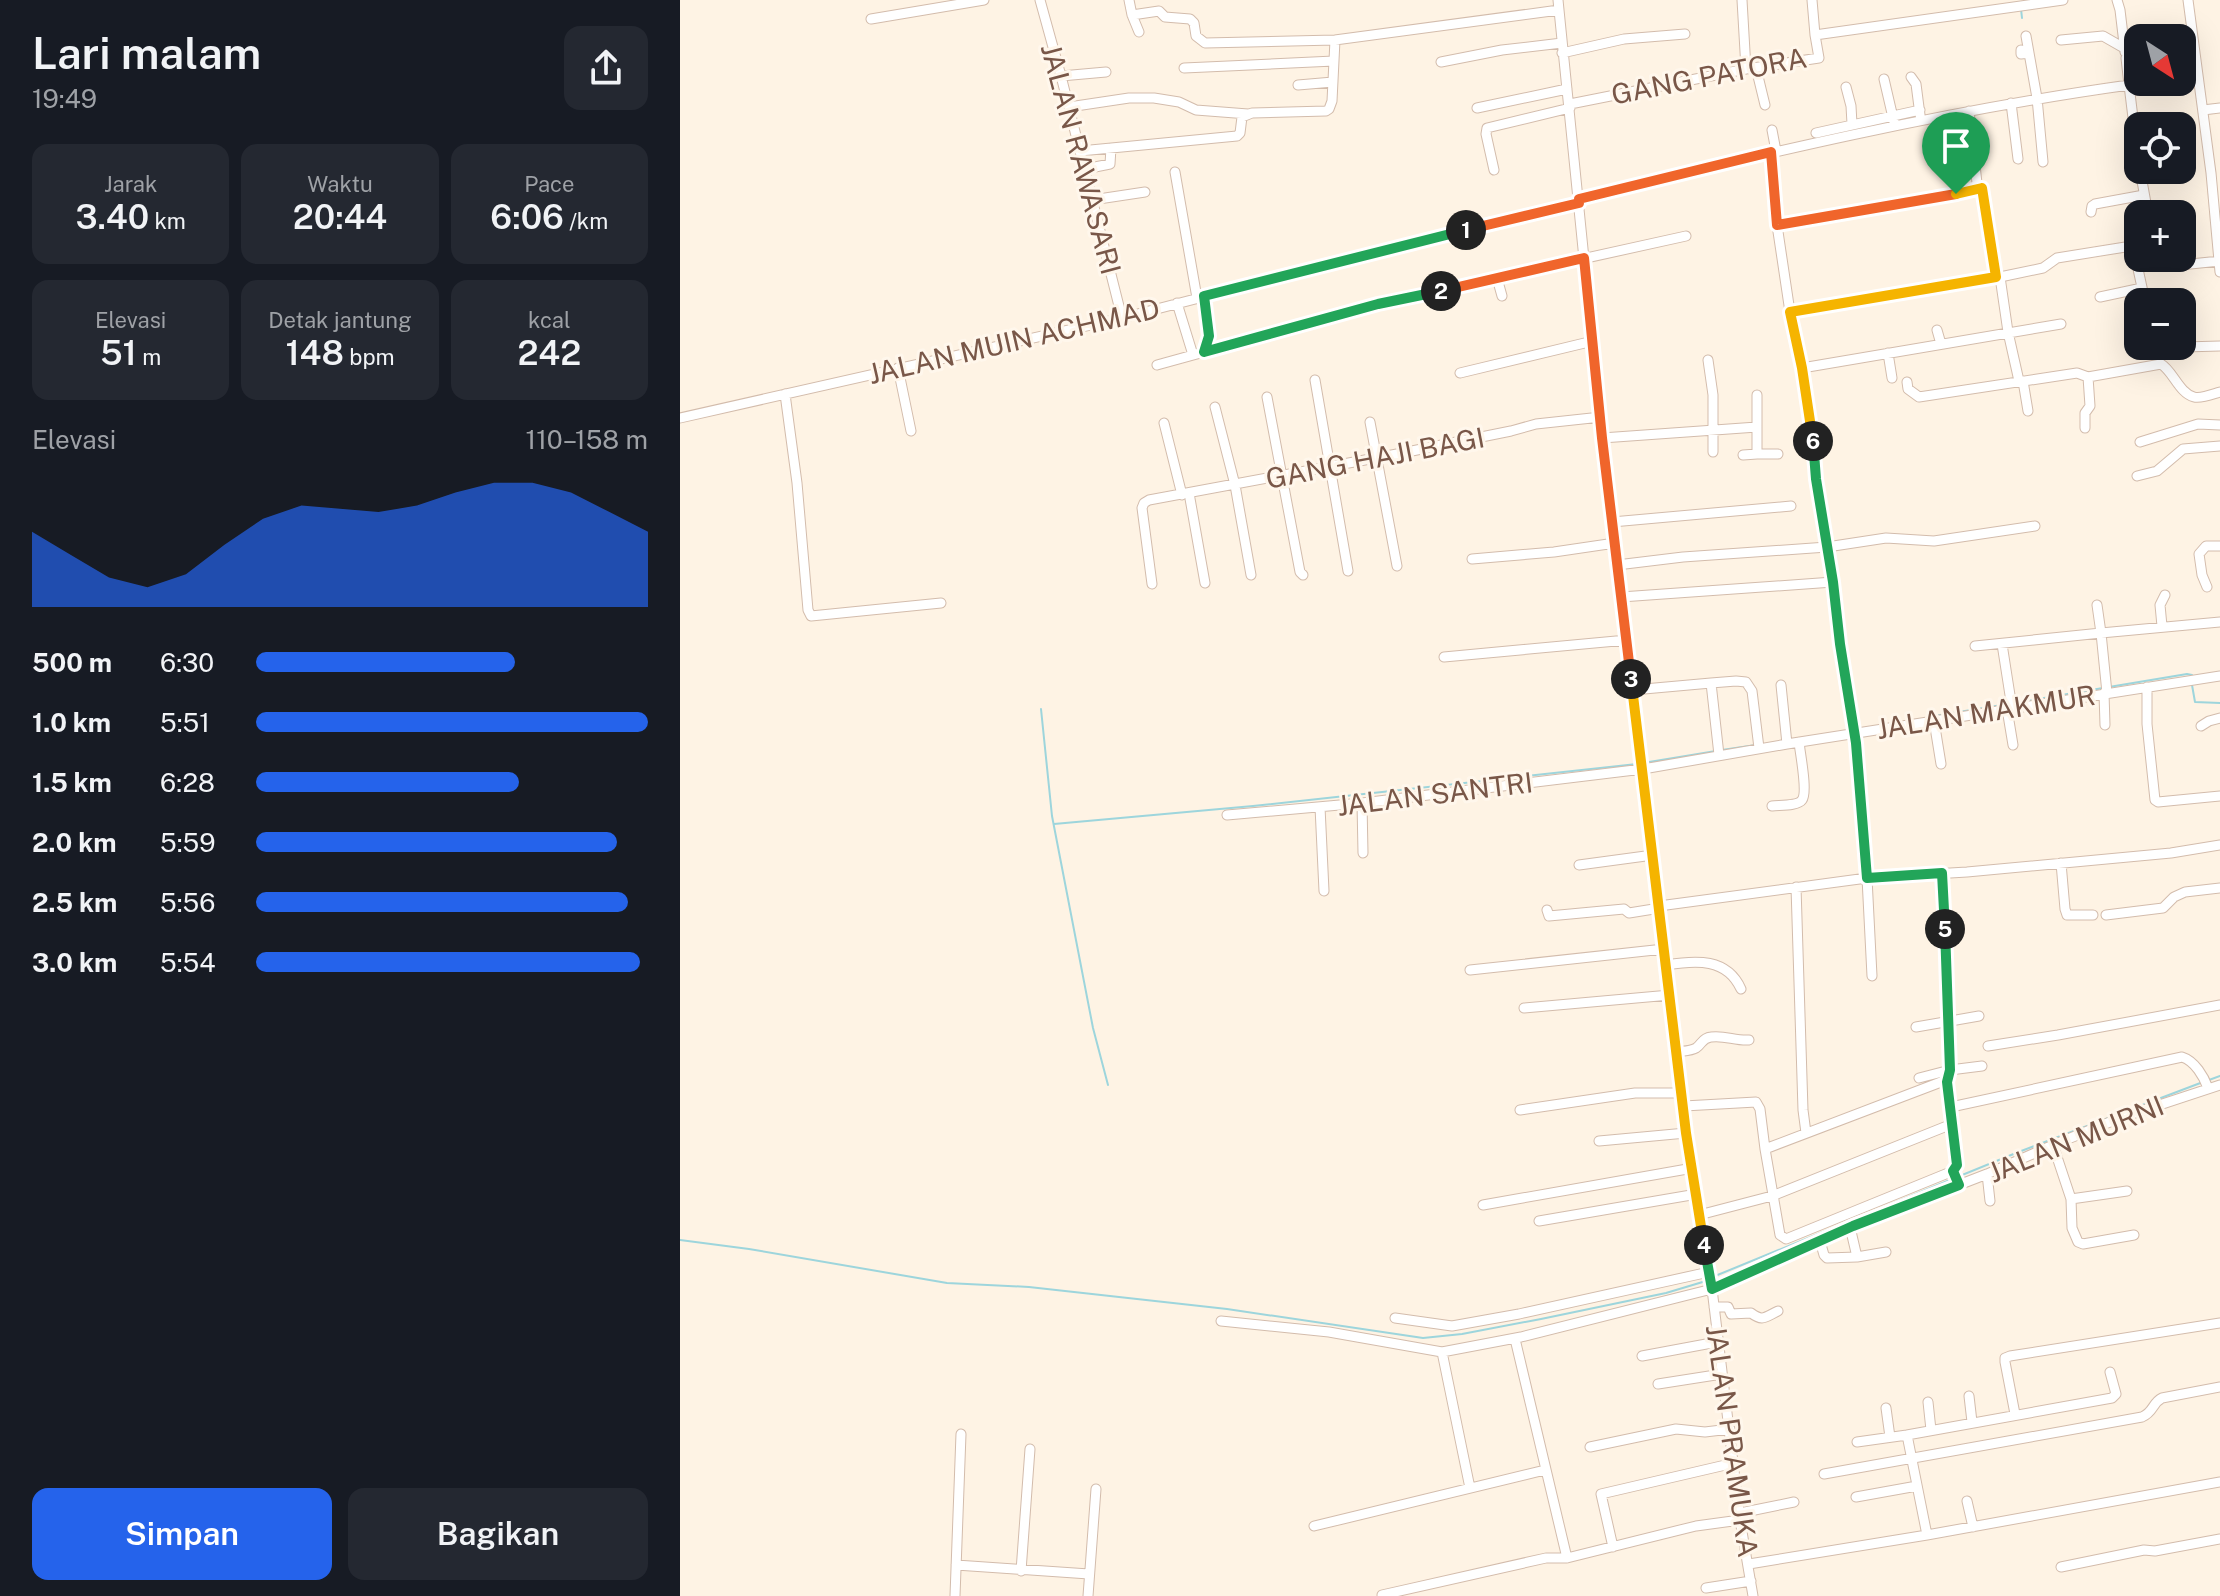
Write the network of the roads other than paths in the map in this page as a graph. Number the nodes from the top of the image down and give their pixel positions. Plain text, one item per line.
1 (984, 0) edge
2 (1040, 0) edge
3 (1129, 0) edge
4 (1742, 0) edge
5 (1812, 0) edge
6 (2063, 0) edge
7 (2117, 0) edge
8 (2188, 0) edge
9 (926, 5) edge
10 (1558, 5) edge
11 (1132, 15) junction
12 (871, 19) dead end
13 (2191, 24) edge
14 (1139, 32) dead end
15 (1685, 34) dead end
16 (1815, 35) junction
17 (2026, 36) dead end
18 (1335, 40) junction
19 (2061, 40) dead end
20 (2124, 44) edge
21 (1562, 48) junction
22 (2124, 52) edge
23 (2196, 58) edge
24 (1334, 61) junction
25 (1441, 62) dead end
26 (1184, 68) dead end
27 (1751, 68) junction
28 (1106, 72) dead end
29 (1061, 76) junction
30 (1911, 77) dead end
31 (1884, 79) dead end
32 (1333, 82) junction
33 (1298, 85) dead end
34 (2124, 86) edge
35 (1846, 87) dead end
36 (1567, 89) junction
37 (2031, 96) junction
38 (2011, 103) junction
39 (1765, 105) dead end
40 (1570, 106) junction
41 (1069, 107) junction
42 (1477, 108) dead end
43 (2220, 108) edge
44 (2203, 110) junction
45 (1969, 111) junction
46 (1248, 114) junction
47 (1920, 115) junction
48 (1893, 120) junction
49 (1856, 126) junction
50 (1772, 130) dead end
51 (1840, 132) junction
52 (1816, 133) dead end
53 (1111, 148) junction
54 (1080, 151) junction
55 (1773, 152) junction
56 (2018, 159) dead end
57 (2043, 162) dead end
58 (1085, 169) junction
59 (1494, 170) dead end
60 (1175, 172) dead end
61 (2215, 173) edge
62 (2142, 184) edge
63 (1975, 189) junction
64 (1145, 192) dead end
65 (2144, 195) junction
66 (1092, 200) junction
67 (2145, 200) edge
68 (1579, 201) junction
69 (2091, 212) dead end
70 (2218, 221) edge
71 (1777, 225) junction
72 (1686, 236) dead end
73 (2124, 248) edge
74 (1584, 258) junction
75 (2220, 264) edge
76 (2196, 265) edge
77 (2140, 272) edge
78 (1998, 277) junction
79 (1497, 278) junction
80 (1502, 296) dead end
81 (1200, 297) junction
82 (2100, 297) dead end
83 (1177, 303) junction
84 (1790, 312) junction
85 (1122, 318) junction
86 (2061, 324) dead end
87 (1937, 330) dead end
88 (2008, 332) junction
89 (1593, 341) junction
90 (1941, 344) junction
91 (2220, 346) edge
92 (2196, 347) edge
93 (1204, 352) junction
94 (1888, 353) junction
95 (1193, 355) junction
96 (1708, 360) dead end
97 (1157, 365) dead end
98 (898, 368) junction
99 (1802, 368) junction
100 (1460, 373) dead end
101 (2085, 375) junction
102 (1892, 378) dead end
103 (1315, 380) dead end
104 (2021, 381) junction
105 (1907, 382) dead end
106 (2220, 392) edge
107 (785, 394) junction
108 (1757, 395) dead end
109 (1267, 397) dead end
110 (1215, 407) dead end
111 (2028, 411) dead end
112 (1601, 417) junction
113 (680, 418) edge
114 (1370, 422) dead end
115 (1164, 423) dead end
116 (2220, 425) edge
117 (1757, 427) junction
118 (2085, 428) dead end
119 (1713, 429) junction
120 (911, 431) dead end
121 (1602, 438) junction
122 (2140, 442) dead end
123 (2220, 446) edge
124 (1713, 452) dead end
125 (1757, 454) junction
126 (1778, 454) dead end
127 (1743, 455) dead end
128 (1377, 458) junction
129 (1332, 466) junction
130 (1283, 476) junction
131 (2144, 477) dead end
132 (1235, 485) junction
133 (1185, 494) junction
134 (1791, 506) dead end
135 (1612, 522) junction
136 (2035, 526) dead end
137 (1615, 543) junction
138 (2220, 546) edge
139 (1827, 547) junction
140 (1472, 559) dead end
141 (1617, 565) junction
142 (1397, 566) dead end
143 (1348, 571) dead end
144 (1251, 575) dead end
145 (1303, 575) dead end
146 (1833, 582) junction
147 (1205, 583) dead end
148 (1152, 584) dead end
149 (2207, 587) dead end
150 (2165, 595) dead end
151 (1621, 597) junction
152 (941, 603) dead end
153 (2097, 605) dead end
154 (2220, 622) edge
155 (2162, 626) junction
156 (2101, 633) junction
157 (1627, 640) junction
158 (2002, 644) junction
159 (1975, 646) dead end
160 (1444, 657) dead end
161 (2220, 676) edge
162 (1711, 683) junction
163 (1781, 685) dead end
164 (2147, 687) junction
165 (2106, 689) junction
166 (1633, 690) junction
167 (2010, 706) junction
168 (2220, 718) edge
169 (1934, 721) junction
170 (2105, 725) dead end
171 (2201, 726) dead end
172 (1853, 730) junction
173 (1787, 741) junction
174 (1799, 742) junction
175 (1759, 745) junction
176 (2013, 745) dead end
177 (1719, 752) junction
178 (1941, 764) dead end
179 (1643, 769) junction
180 (2220, 796) edge
181 (1362, 803) junction
182 (1772, 806) dead end
183 (1320, 807) junction
184 (1227, 815) dead end
185 (2220, 845) edge
186 (1363, 853) dead end
187 (1653, 855) junction
188 (2061, 863) junction
189 (1579, 865) dead end
190 (1942, 873) junction
191 (1867, 878) junction
192 (1796, 887) junction
193 (2220, 888) edge
194 (1324, 891) dead end
195 (1660, 907) junction
196 (1547, 910) dead end
197 (2093, 915) dead end
198 (2106, 915) dead end
199 (1664, 949) junction
200 (1667, 965) junction
201 (1470, 970) dead end
202 (1872, 976) dead end
203 (1741, 989) dead end
204 (1670, 995) junction
205 (2220, 1005) edge
206 (1524, 1008) dead end
207 (1979, 1016) dead end
208 (1948, 1021) junction
209 (1916, 1027) dead end
210 (1749, 1040) dead end
211 (1988, 1046) dead end
212 (1677, 1052) junction
213 (1982, 1066) dead end
214 (1950, 1070) junction
215 (1919, 1078) dead end
216 (1947, 1082) junction
217 (2206, 1083) junction
218 (2220, 1085) edge
219 (1682, 1093) junction
220 (1684, 1106) junction
221 (1951, 1107) junction
222 (1520, 1110) dead end
223 (1952, 1124) junction
224 (1686, 1133) junction
225 (1806, 1133) junction
226 (1599, 1141) dead end
227 (2053, 1145) junction
228 (1765, 1149) junction
229 (1693, 1168) junction
230 (1987, 1174) junction
231 (1956, 1178) junction
232 (2127, 1191) dead end
233 (1697, 1194) junction
234 (1772, 1196) junction
235 (2071, 1199) junction
236 (1990, 1201) dead end
237 (1483, 1205) dead end
238 (1699, 1215) junction
239 (1539, 1221) dead end
240 (1850, 1227) junction
241 (2134, 1235) dead end
242 (1820, 1241) junction
243 (1886, 1252) dead end
244 (1857, 1257) junction
245 (1709, 1272) junction
246 (1712, 1289) junction
247 (1714, 1307) junction
248 (1778, 1311) dead end
249 (1395, 1318) dead end
250 (1221, 1321) dead end
251 (2220, 1323) edge
252 (1515, 1339) junction
253 (1717, 1342) junction
254 (1442, 1352) junction
255 (1642, 1356) dead end
256 (2110, 1372) dead end
257 (1722, 1374) junction
258 (1658, 1384) dead end
259 (2220, 1387) edge
260 (1969, 1396) dead end
261 (1928, 1402) dead end
262 (1886, 1408) dead end
263 (2015, 1414) junction
264 (1972, 1422) junction
265 (1730, 1429) junction
266 (1931, 1430) junction
267 (961, 1434) dead end
268 (1907, 1435) junction
269 (1890, 1437) junction
270 (1857, 1442) dead end
271 (1590, 1447) dead end
272 (1030, 1449) dead end
273 (1912, 1460) junction
274 (1734, 1463) junction
275 (1545, 1470) junction
276 (1824, 1474) dead end
277 (2220, 1482) edge
278 (1917, 1486) junction
279 (1470, 1488) junction
280 (1096, 1489) dead end
281 (1856, 1497) dead end
282 (1967, 1501) dead end
283 (1794, 1502) dead end
284 (1740, 1516) junction
285 (1314, 1526) dead end
286 (1973, 1527) junction
287 (1927, 1535) junction
288 (2220, 1539) edge
289 (1613, 1547) junction
290 (1567, 1558) junction
291 (1749, 1564) junction
292 (956, 1565) junction
293 (2061, 1567) dead end
294 (1021, 1571) junction
295 (1089, 1574) junction
296 (1751, 1581) junction
297 (1706, 1588) dead end
298 (1382, 1595) edge
299 (955, 1596) edge
300 (1088, 1596) edge
301 (1753, 1596) edge

1 - 9 street
2 - 29 street, JALAN RAWASARI
3 - 11 street
4 - 27 street
5 - 16 street
6 - 16 street, GANG PATORA
7 - 20 street
8 - 13 street
9 - 12 street
10 - 18 street
10 - 21 street, JALAN PRAMUKA
11 - 14 street
11 - 18 street
15 - 21 street
16 - 27 street, GANG PATORA
17 - 37 street
18 - 24 street
19 - 22 street
21 - 25 street
21 - 36 street, JALAN PRAMUKA
23 - 44 street
24 - 26 street
24 - 32 street
27 - 39 street
27 - 40 street, GANG PATORA
28 - 29 street
29 - 41 street, JALAN RAWASARI
30 - 47 street
31 - 48 street
32 - 33 street
32 - 46 street
34 - 37 street
35 - 49 street
36 - 40 street, JALAN PRAMUKA
36 - 42 street
37 - 38 street
37 - 57 street
38 - 45 street
38 - 56 street
40 - 59 street, GANG PATORA
40 - 68 street, JALAN PRAMUKA
41 - 46 street
41 - 54 street, JALAN RAWASARI
43 - 44 street
44 - 61 street
45 - 47 street
45 - 63 street
46 - 53 street
47 - 48 street
48 - 49 street
49 - 51 street
50 - 55 street
51 - 52 street
51 - 55 street
53 - 54 street
53 - 58 street
54 - 58 street, JALAN RAWASARI
55 - 68 street
55 - 71 street
58 - 66 street, JALAN RAWASARI
60 - 81 street
61 - 70 street
62 - 65 street
63 - 71 street
63 - 78 street
64 - 66 street
65 - 67 street
65 - 69 street
66 - 85 street, JALAN RAWASARI
68 - 74 street, JALAN PRAMUKA
68 - 81 street, JALAN MUIN ACHMAD
70 - 75 street
71 - 84 street
72 - 74 street
73 - 78 street
74 - 79 street
74 - 89 street, JALAN PRAMUKA
75 - 76 street
77 - 82 street
78 - 84 street
78 - 88 street
79 - 80 street
79 - 93 street
81 - 83 street, JALAN MUIN ACHMAD
81 - 93 street
83 - 85 street, JALAN MUIN ACHMAD
83 - 95 street
84 - 99 street
85 - 98 street, JALAN MUIN ACHMAD
86 - 88 street
87 - 90 street
88 - 90 street
88 - 104 street
89 - 100 street
89 - 112 street, JALAN PRAMUKA
90 - 94 street
91 - 92 street
93 - 95 street
94 - 99 street
94 - 102 street
95 - 97 street
96 - 119 street
98 - 107 street, JALAN MUIN ACHMAD
98 - 120 street
99 - 139 street
101 - 104 street
101 - 106 street
101 - 118 street
103 - 129 street
104 - 105 street
104 - 111 street
107 - 113 street, JALAN MUIN ACHMAD
107 - 152 street
108 - 117 street
109 - 130 street
110 - 132 street
112 - 121 street, JALAN PRAMUKA
112 - 128 street, GANG HAJI BAGI
114 - 128 street
115 - 133 street
116 - 122 street
117 - 119 street
117 - 125 street
119 - 121 street
119 - 124 street
121 - 135 street, JALAN PRAMUKA
123 - 131 street
125 - 126 street
125 - 127 street
128 - 129 street, GANG HAJI BAGI
128 - 142 street
129 - 130 street, GANG HAJI BAGI
129 - 143 street
130 - 132 street, GANG HAJI BAGI
130 - 145 street
132 - 133 street, GANG HAJI BAGI
132 - 144 street
133 - 147 street
133 - 148 street, GANG HAJI BAGI
134 - 135 street
135 - 137 street, JALAN PRAMUKA
136 - 139 street
137 - 140 street
137 - 141 street, JALAN PRAMUKA
138 - 149 street
139 - 141 street
139 - 146 street
141 - 151 street, JALAN PRAMUKA
146 - 151 street
146 - 172 street
150 - 155 street
151 - 157 street, JALAN PRAMUKA
153 - 156 street
154 - 155 street
155 - 156 street
156 - 158 street
156 - 165 street
157 - 160 street
157 - 166 street, JALAN PRAMUKA
158 - 159 street
158 - 167 street
161 - 164 street, JALAN MAKMUR
162 - 166 street
162 - 175 street
162 - 177 street
163 - 173 street
164 - 165 street, JALAN MAKMUR
164 - 180 street
165 - 167 street, JALAN MAKMUR
165 - 170 street
166 - 179 street, JALAN PRAMUKA
167 - 169 street, JALAN MAKMUR
167 - 176 street
168 - 171 street
169 - 172 street, JALAN MAKMUR
169 - 178 street
172 - 174 street, JALAN MAKMUR
172 - 191 street
173 - 174 street, JALAN MAKMUR
173 - 175 street, JALAN MAKMUR
174 - 182 street
175 - 177 street, JALAN MAKMUR
177 - 179 street, JALAN MAKMUR
179 - 181 street, JALAN SANTRI
179 - 187 street, JALAN PRAMUKA
181 - 183 street, JALAN SANTRI
181 - 186 street
183 - 184 street, JALAN SANTRI
183 - 194 street
185 - 188 street
187 - 189 street
187 - 195 street, JALAN PRAMUKA
188 - 190 street
188 - 197 street
190 - 191 street
190 - 208 street
191 - 192 street
191 - 202 street
192 - 195 street
192 - 225 street
193 - 198 street
195 - 196 street
195 - 199 street, JALAN PRAMUKA
199 - 200 street, JALAN PRAMUKA
199 - 201 street
200 - 203 street
200 - 204 street, JALAN PRAMUKA
204 - 206 street
204 - 212 street, JALAN PRAMUKA
205 - 211 street
207 - 208 street
208 - 209 street
208 - 214 street
210 - 212 street
212 - 219 street, JALAN PRAMUKA
213 - 214 street
214 - 215 street
214 - 216 street
216 - 221 street
216 - 225 street
217 - 218 street, JALAN MURNI
217 - 221 street
217 - 227 street, JALAN MURNI
219 - 220 street, JALAN PRAMUKA
219 - 222 street
220 - 224 street, JALAN PRAMUKA
220 - 228 street
221 - 223 street
223 - 231 street
223 - 234 street
224 - 226 street
224 - 229 street, JALAN PRAMUKA
225 - 228 street
227 - 230 street, JALAN MURNI
227 - 235 street
228 - 234 street
229 - 233 street, JALAN PRAMUKA
229 - 237 street
230 - 231 street, JALAN MURNI
230 - 236 street
231 - 234 street
231 - 240 street, JALAN MURNI
232 - 235 street
233 - 238 street, JALAN PRAMUKA
233 - 239 street
234 - 238 street
235 - 241 street
238 - 245 street, JALAN PRAMUKA
240 - 242 street, JALAN MURNI
240 - 244 street
242 - 244 street
242 - 246 street, JALAN MURNI
243 - 244 street
245 - 246 street, JALAN PRAMUKA
245 - 249 street
246 - 247 street, JALAN PRAMUKA
246 - 252 street, JALAN MURNI
247 - 248 street
247 - 253 street, JALAN PRAMUKA
250 - 254 street
251 - 263 street
252 - 254 street, JALAN MURNI
252 - 275 street
253 - 255 street
253 - 257 street, JALAN PRAMUKA
254 - 279 street
256 - 263 street
257 - 258 street
257 - 265 street, JALAN PRAMUKA
259 - 273 street
260 - 264 street
261 - 266 street
262 - 269 street
263 - 264 street
264 - 266 street
265 - 271 street
265 - 274 street, JALAN PRAMUKA
266 - 268 street
267 - 292 street
268 - 269 street
268 - 273 street
269 - 270 street
272 - 294 street
273 - 276 street
273 - 278 street
274 - 284 street, JALAN PRAMUKA
274 - 289 street
275 - 279 street
275 - 290 street
277 - 286 street
278 - 281 street
278 - 287 street
279 - 285 street
280 - 295 street
282 - 286 street
283 - 284 street
284 - 289 street
284 - 291 street, JALAN PRAMUKA
286 - 287 street
287 - 291 street
288 - 293 street
289 - 290 street
290 - 298 street
291 - 296 street, JALAN PRAMUKA
292 - 294 street
292 - 299 street
294 - 295 street
295 - 300 street
296 - 297 street
296 - 301 street, JALAN PRAMUKA

